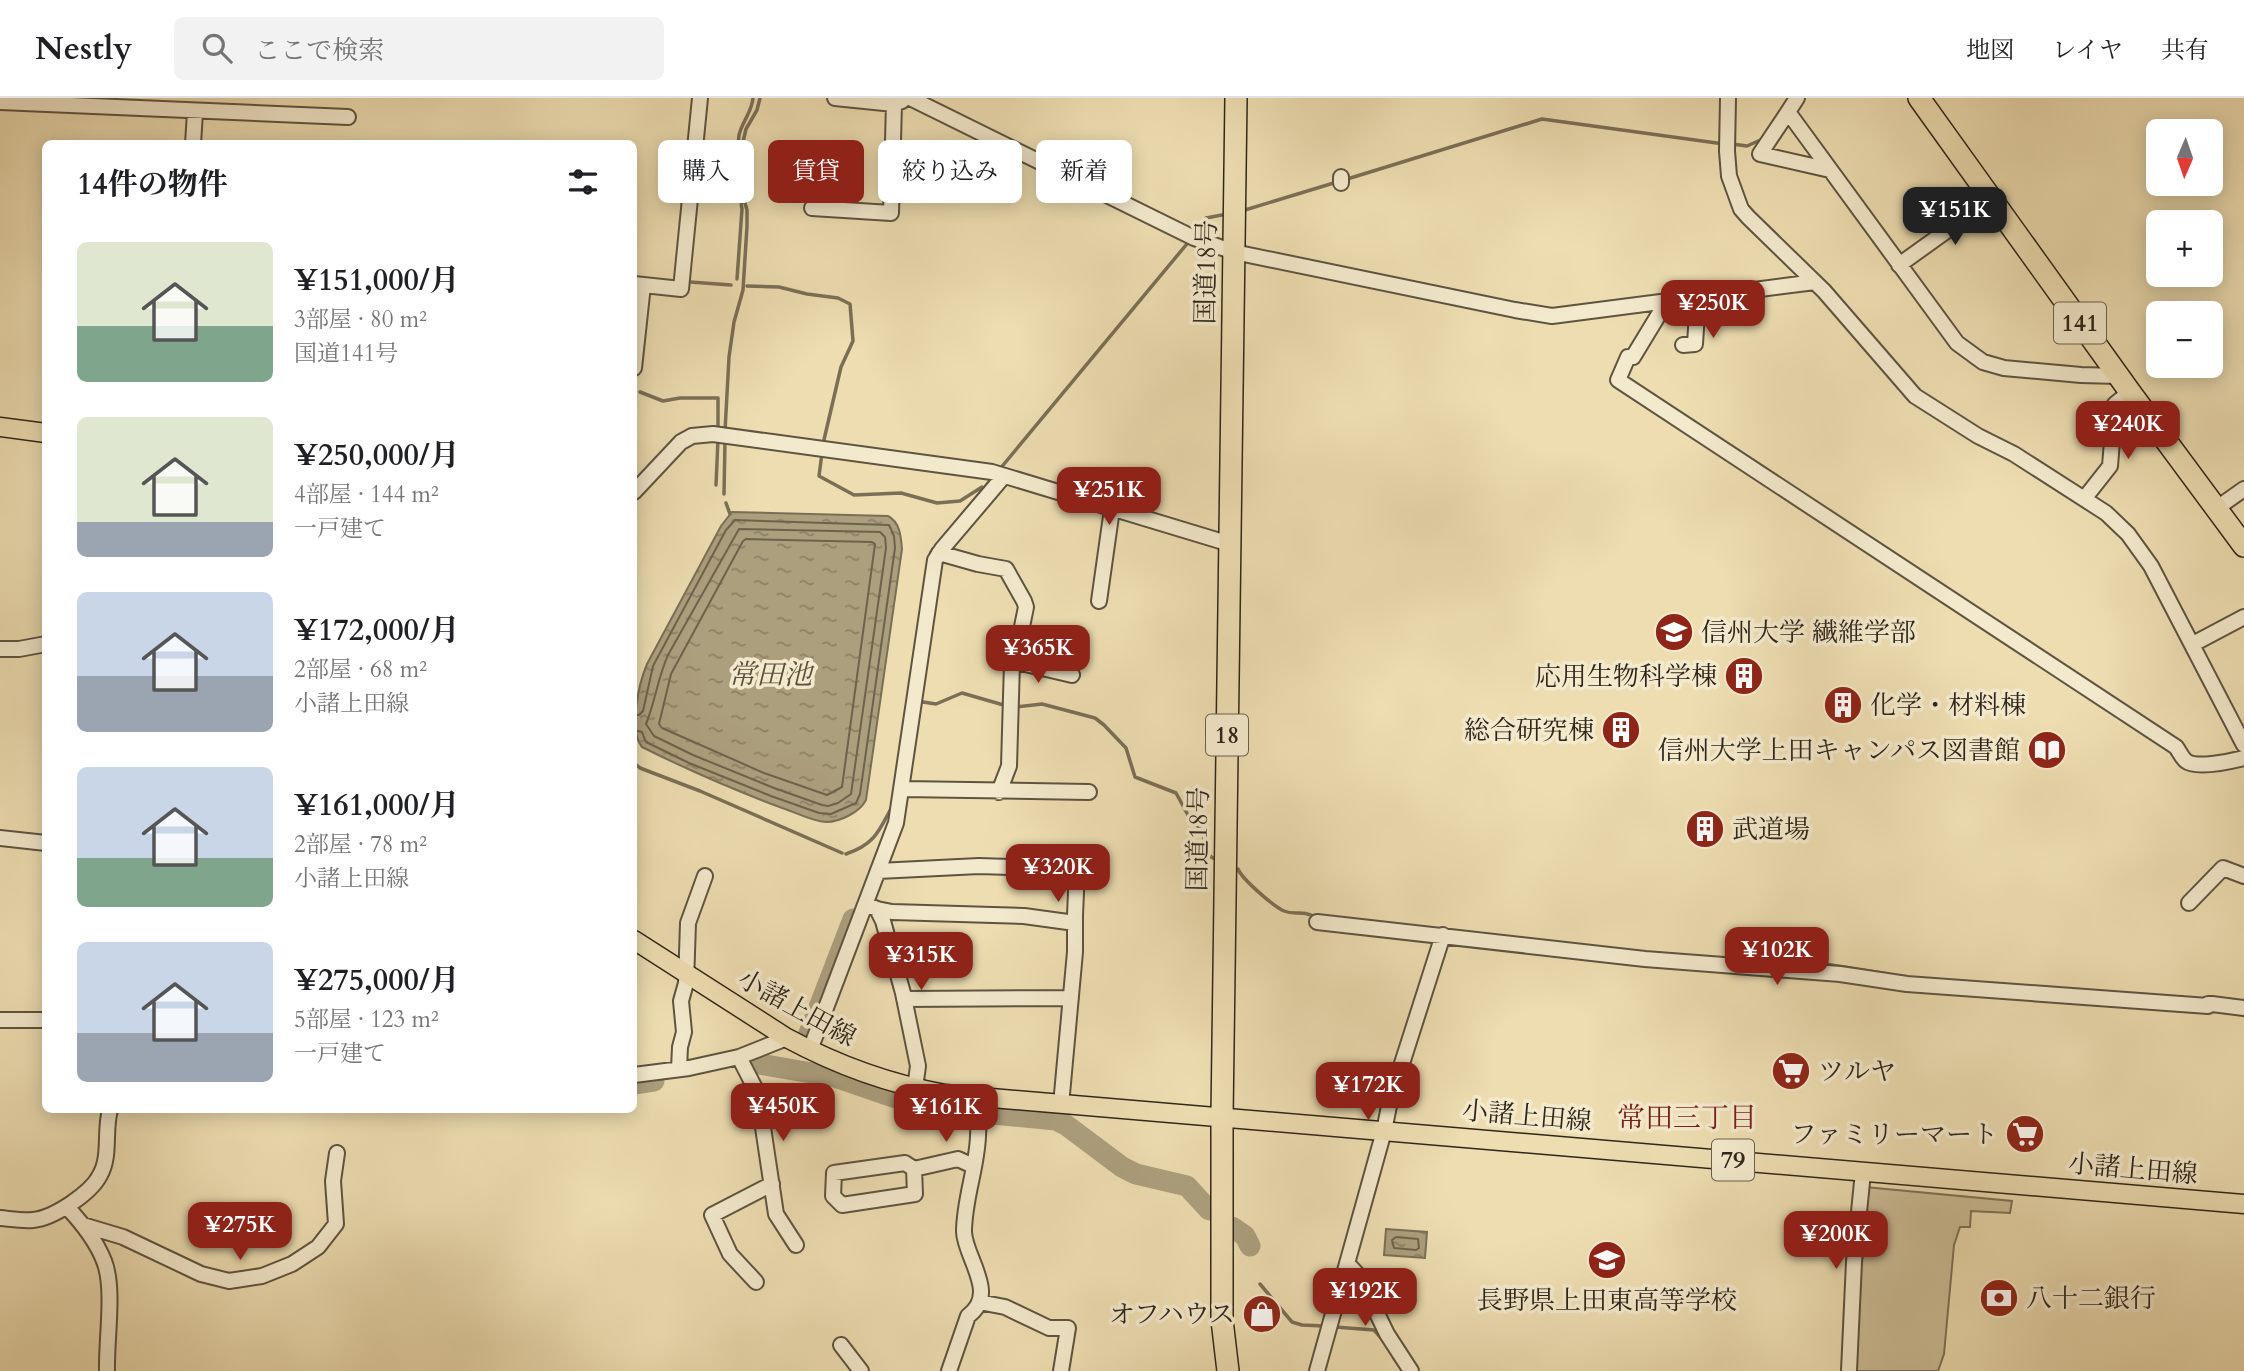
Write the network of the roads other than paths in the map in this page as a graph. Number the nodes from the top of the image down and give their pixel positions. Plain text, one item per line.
1 (700, 98) edge
2 (835, 98) edge
3 (910, 98) edge
4 (1236, 98) edge
5 (1728, 98) edge
6 (1797, 98) edge
7 (1919, 98) edge
8 (0, 102) edge
9 (894, 104) junction
10 (195, 112) junction
11 (1788, 112) junction
12 (348, 117) dead end
13 (193, 140) edge
14 (1830, 170) junction
15 (1991, 199) junction
16 (812, 208) dead end
17 (1234, 252) junction
18 (1899, 265) junction
19 (1815, 282) junction
20 (638, 284) edge
21 (1698, 297) junction
22 (1667, 301) junction
23 (637, 305) edge
24 (1683, 345) dead end
25 (2124, 384) junction
26 (0, 427) edge
27 (42, 432) edge
28 (999, 475) junction
29 (637, 484) edge
30 (2244, 489) edge
31 (2084, 499) junction
32 (2217, 508) junction
33 (1112, 509) junction
34 (1230, 544) junction
35 (2244, 546) edge
36 (939, 553) junction
37 (1099, 601) dead end
38 (2244, 617) edge
39 (42, 644) edge
40 (2193, 644) junction
41 (0, 649) edge
42 (1013, 661) junction
43 (1072, 676) dead end
44 (2244, 745) edge
45 (2244, 758) edge
46 (903, 789) junction
47 (999, 792) junction
48 (1089, 792) dead end
49 (0, 838) edge
50 (42, 843) edge
51 (878, 871) junction
52 (705, 876) dead end
53 (2244, 876) edge
54 (2189, 903) dead end
55 (871, 906) junction
56 (1317, 922) dead end
57 (1075, 923) junction
58 (1443, 935) junction
59 (637, 942) edge
60 (687, 975) junction
61 (1071, 998) junction
62 (904, 999) junction
63 (2244, 1008) edge
64 (0, 1020) edge
65 (42, 1020) edge
66 (787, 1038) junction
67 (810, 1051) junction
68 (739, 1057) junction
69 (679, 1069) junction
70 (637, 1075) edge
71 (915, 1088) junction
72 (977, 1098) junction
73 (1061, 1105) junction
74 (109, 1113) edge
75 (1222, 1116) junction
76 (1384, 1131) junction
77 (338, 1153) dead end
78 (973, 1166) junction
79 (915, 1169) junction
80 (1863, 1172) junction
81 (772, 1184) junction
82 (2244, 1204) edge
83 (67, 1207) junction
84 (0, 1219) edge
85 (83, 1225) junction
86 (796, 1245) dead end
87 (1347, 1263) junction
88 (756, 1282) dead end
89 (979, 1302) junction
90 (841, 1345) dead end
91 (107, 1371) edge
92 (861, 1371) edge
93 (949, 1371) edge
94 (1061, 1371) edge
95 (1228, 1371) edge
96 (1317, 1371) edge
97 (1411, 1371) edge
98 (1849, 1371) edge

1 - 20 street
2 - 9 street
3 - 9 street
3 - 17 street
4 - 17 highway, 国道18号 / 18
5 - 19 street
6 - 11 street
7 - 15 highway, 141
8 - 10 street
9 - 16 street
10 - 12 street
10 - 13 street
11 - 14 street
11 - 14 street
14 - 18 street
15 - 18 street
15 - 25 highway, 141
17 - 22 street
17 - 34 highway, 国道18号 / 18
18 - 25 street
19 - 21 street
19 - 31 street
20 - 23 street
21 - 22 street
21 - 24 street
22 - 45 street
25 - 31 street
25 - 32 highway, 141
26 - 27 main road
28 - 29 street
28 - 33 street
28 - 36 street
30 - 32 street
31 - 40 street
32 - 35 highway, 141
33 - 34 street
33 - 37 street
34 - 75 highway, 国道18号 / 18
36 - 42 street
36 - 46 street
38 - 40 street
39 - 41 street
40 - 44 street
42 - 43 street
42 - 47 street
46 - 47 street
46 - 51 street
47 - 48 street
49 - 50 street
51 - 55 street
51 - 57 street
52 - 60 street
53 - 54 street
55 - 57 street
55 - 62 street
55 - 67 street
56 - 58 street
57 - 61 street
58 - 63 street
58 - 76 street
59 - 60 main road, 小諸上田線 / 79
60 - 66 main road, 小諸上田線 / 79
60 - 69 street
61 - 62 street
61 - 73 street
62 - 71 street
64 - 65 street
66 - 67 main road, 小諸上田線 / 79
66 - 68 street
67 - 71 main road, 小諸上田線 / 79
68 - 69 street
68 - 81 street
69 - 70 street
71 - 72 main road, 小諸上田線 / 79
72 - 73 main road, 小諸上田線 / 79
72 - 78 street
73 - 75 main road, 小諸上田線 / 79
74 - 83 street
75 - 76 main road, 小諸上田線 / 79
75 - 95 highway, 国道18号 / 18
76 - 80 main road, 小諸上田線 / 79
76 - 87 street
77 - 85 street
78 - 79 street
78 - 89 street
79 - 79 street
80 - 82 main road, 小諸上田線 / 79
80 - 98 street
81 - 86 street
81 - 88 street
83 - 84 street
83 - 85 street
85 - 91 street
87 - 96 street
87 - 97 street
89 - 93 street
89 - 94 street
90 - 92 street

